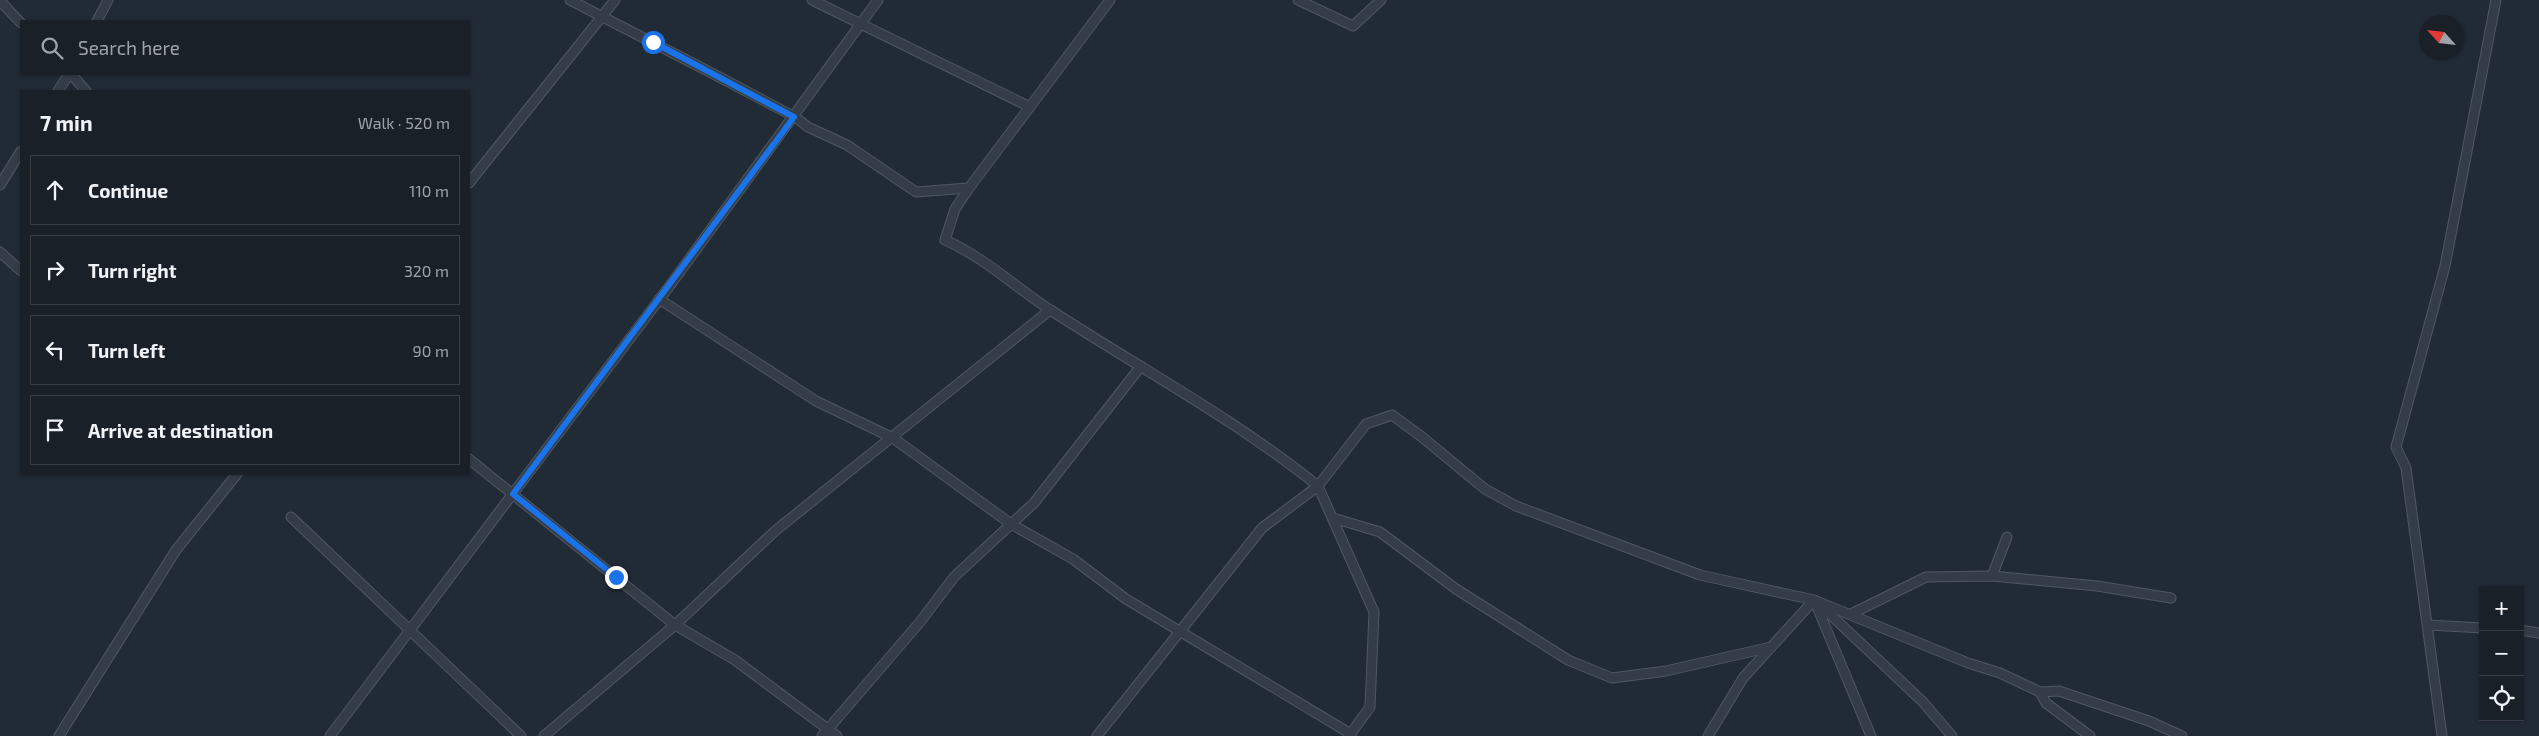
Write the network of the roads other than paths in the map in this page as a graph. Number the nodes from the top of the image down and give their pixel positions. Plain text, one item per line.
1 (108, 0) edge
2 (570, 0) edge
3 (615, 0) edge
4 (812, 0) edge
5 (878, 0) edge
6 (1110, 0) edge
7 (1298, 0) edge
8 (1381, 0) edge
9 (2496, 0) edge
10 (0, 1) edge
11 (602, 16) junction
12 (98, 20) edge
13 (20, 22) edge
14 (862, 23) junction
15 (69, 75) edge
16 (71, 75) edge
17 (59, 90) edge
18 (85, 90) edge
19 (1030, 107) junction
20 (794, 117) junction
21 (20, 153) edge
22 (470, 182) edge
23 (0, 185) edge
24 (970, 188) junction
25 (0, 252) edge
26 (20, 270) edge
27 (659, 299) junction
28 (1050, 310) junction
29 (1141, 366) junction
30 (893, 438) junction
31 (470, 460) edge
32 (236, 475) edge
33 (1318, 486) junction
34 (513, 494) junction
35 (291, 517) dead end
36 (1333, 518) junction
37 (1011, 524) junction
38 (2007, 537) dead end
39 (1992, 576) junction
40 (2171, 598) dead end
41 (1814, 600) junction
42 (1851, 614) junction
43 (675, 625) junction
44 (2428, 625) junction
45 (2479, 628) edge
46 (410, 629) junction
47 (2524, 631) edge
48 (2539, 633) edge
49 (1180, 634) junction
50 (1771, 647) junction
51 (2040, 692) junction
52 (825, 733) edge
53 (1350, 735) edge
54 (60, 736) edge
55 (330, 736) edge
56 (521, 736) edge
57 (544, 736) edge
58 (837, 736) edge
59 (1097, 736) edge
60 (1708, 736) edge
61 (1871, 736) edge
62 (1952, 736) edge
63 (2090, 736) edge
64 (2182, 736) edge
65 (2442, 736) edge

1 - 12 street
2 - 11 street
3 - 11 street
4 - 14 street
5 - 14 street
6 - 19 street
7 - 8 street
9 - 44 street
10 - 13 street
11 - 20 street
11 - 22 street
14 - 19 street
14 - 20 street
15 - 17 street
16 - 18 street
19 - 24 street
20 - 24 street
20 - 27 street
21 - 23 street
24 - 28 street
25 - 26 street
27 - 30 street
27 - 34 street
28 - 29 street
28 - 30 street
29 - 33 street
29 - 37 street
30 - 37 street
30 - 43 street
31 - 34 street
32 - 54 street
33 - 36 street
33 - 41 street
33 - 49 street
34 - 43 street
34 - 46 street
35 - 46 street
36 - 50 street
36 - 53 street
37 - 49 street
37 - 52 street
38 - 39 street
39 - 40 street
39 - 42 street
41 - 42 street
41 - 50 street
41 - 61 street
41 - 62 street
42 - 51 street
43 - 52 street
43 - 57 street
44 - 45 street
44 - 65 street
46 - 55 street
46 - 56 street
47 - 48 street
49 - 53 street
49 - 59 street
50 - 60 street
51 - 63 street
51 - 64 street
52 - 58 street

